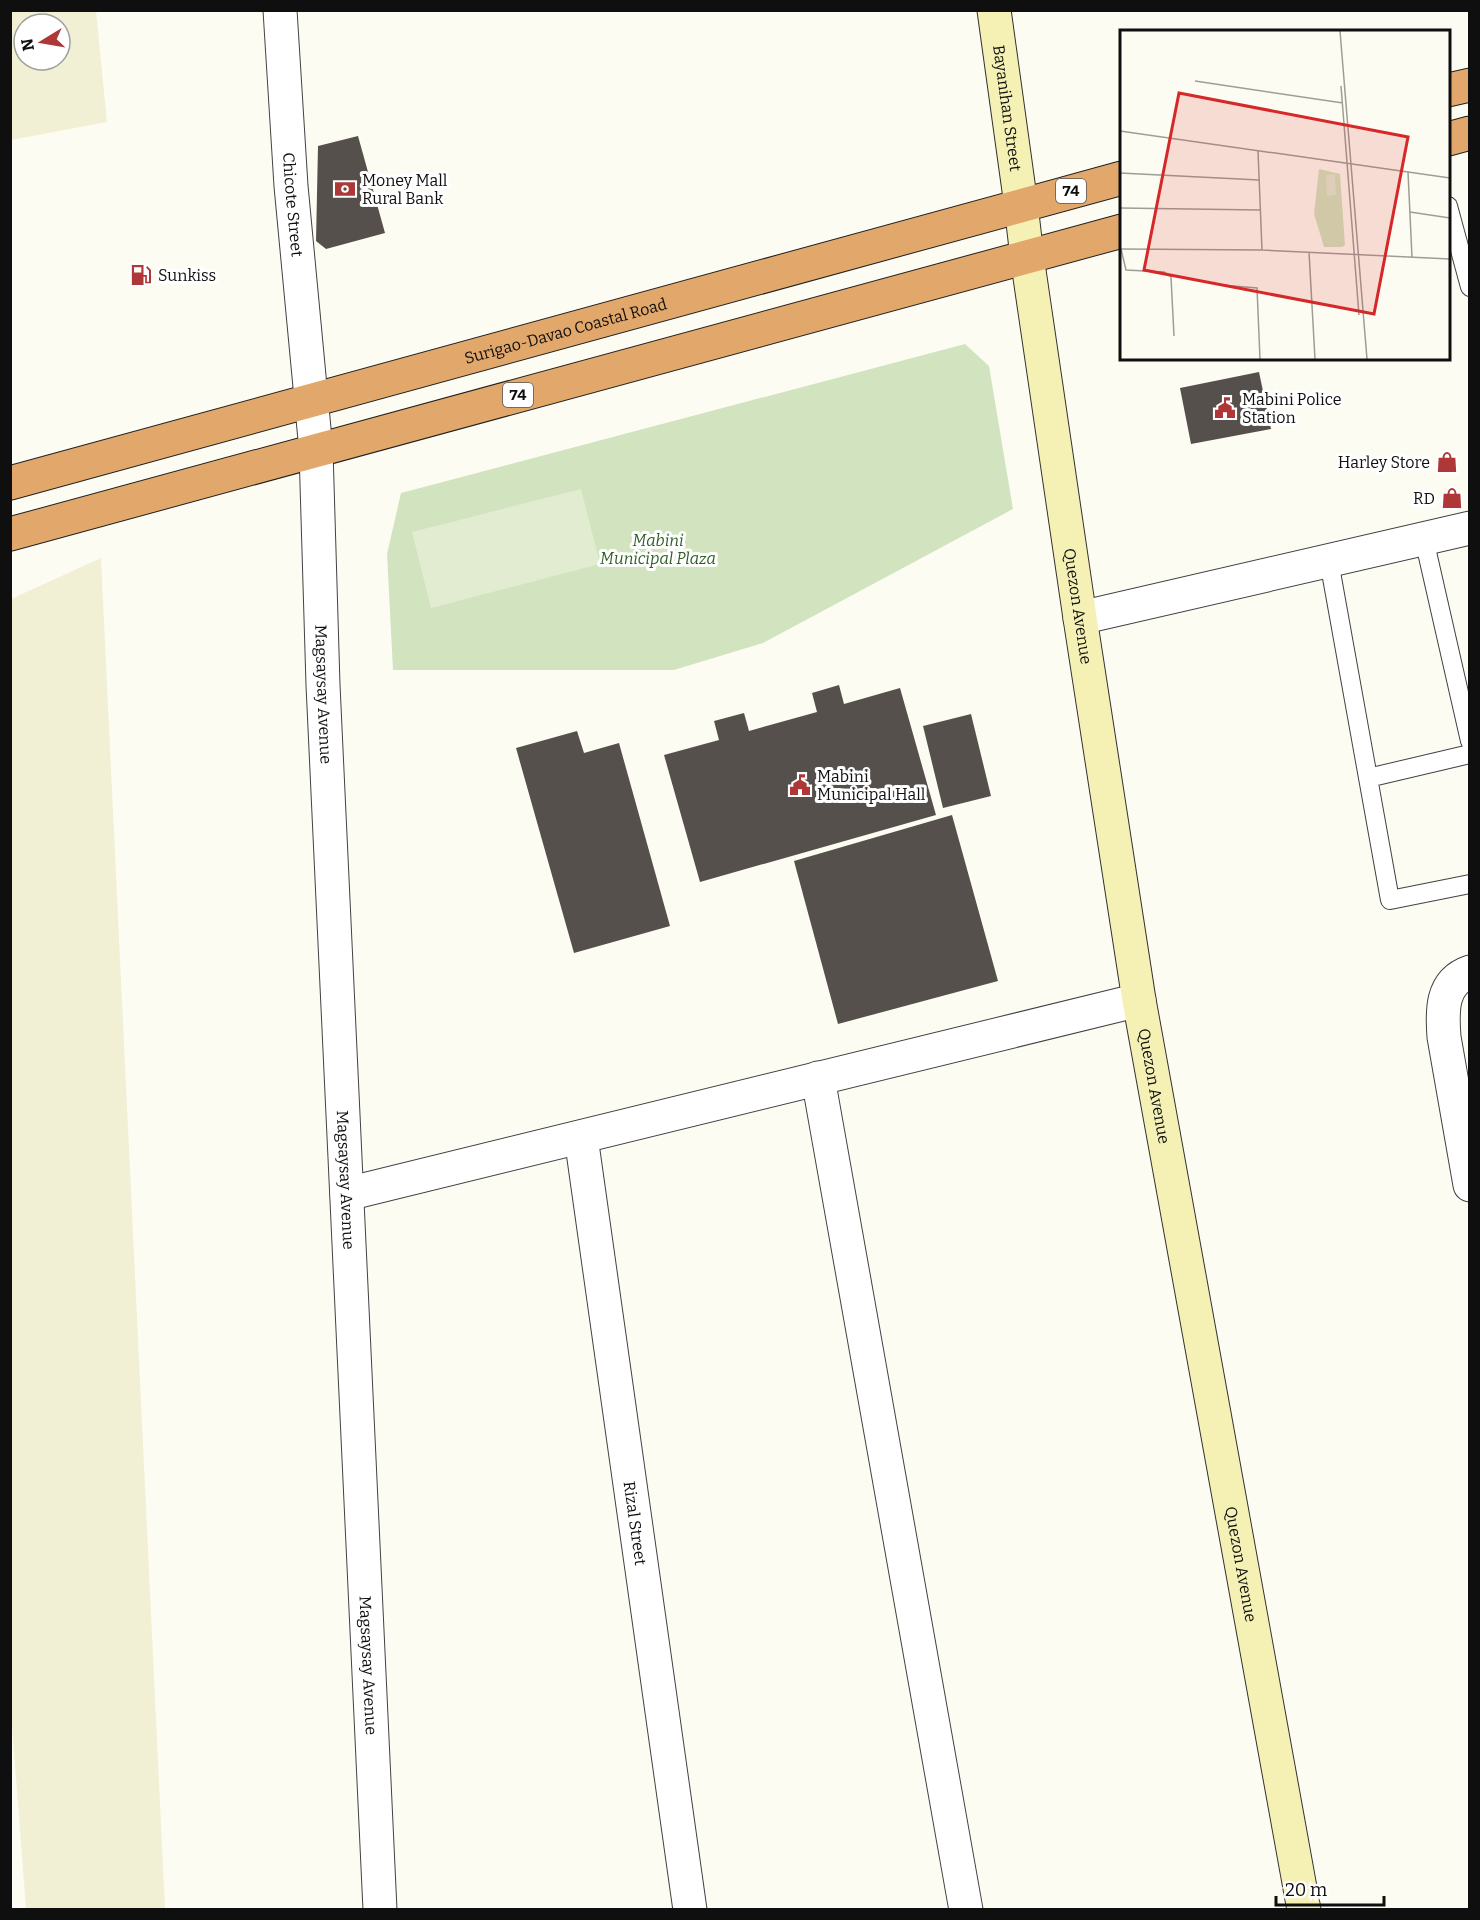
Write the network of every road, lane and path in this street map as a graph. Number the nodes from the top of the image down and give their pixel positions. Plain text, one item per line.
1 (280, 10) edge
2 (994, 10) edge
3 (1470, 85) edge
4 (1450, 90) edge
5 (1470, 133) edge
6 (1450, 139) edge
7 (1120, 179) edge
8 (1021, 205) junction
9 (1450, 210) edge
10 (1120, 232) edge
11 (1027, 257) junction
12 (1470, 287) edge
13 (310, 399) junction
14 (316, 450) junction
15 (10, 483) edge
16 (1470, 528) edge
17 (10, 534) edge
18 (1424, 539) junction
19 (1329, 561) junction
20 (1080, 618) junction
21 (1470, 741) edge
22 (1470, 754) edge
23 (1368, 778) junction
24 (1470, 884) edge
25 (1470, 972) edge
26 (1139, 1000) junction
27 (818, 1078) junction
28 (581, 1137) junction
29 (1470, 1185) edge
30 (347, 1194) junction
31 (380, 1910) edge
32 (690, 1910) edge
33 (966, 1910) edge
34 (1304, 1910) edge

1 - 13 street, Chicote Street
2 - 8 street, Bayanihan Street
3 - 4 highway
5 - 6 highway
7 - 8 highway, Surigao-Davao Coastal Road / 74
8 - 11 street, Bayanihan Street
8 - 13 highway, Surigao-Davao Coastal Road / 74
9 - 12 lane
10 - 11 highway, 74
11 - 14 highway, 74
11 - 20 street, Quezon Avenue
13 - 14 street, Chicote Street
13 - 15 highway, Surigao-Davao Coastal Road / 74
14 - 17 highway, 74
14 - 30 street, Magsaysay Avenue
16 - 18 street
18 - 19 street
18 - 21 lane
19 - 20 street
19 - 23 lane
20 - 26 street, Quezon Avenue
22 - 23 lane
23 - 24 lane
25 - 29 street
26 - 27 street
26 - 34 street, Quezon Avenue
27 - 28 street
27 - 33 street
28 - 30 street
28 - 32 street, Rizal Street
30 - 31 street, Magsaysay Avenue

